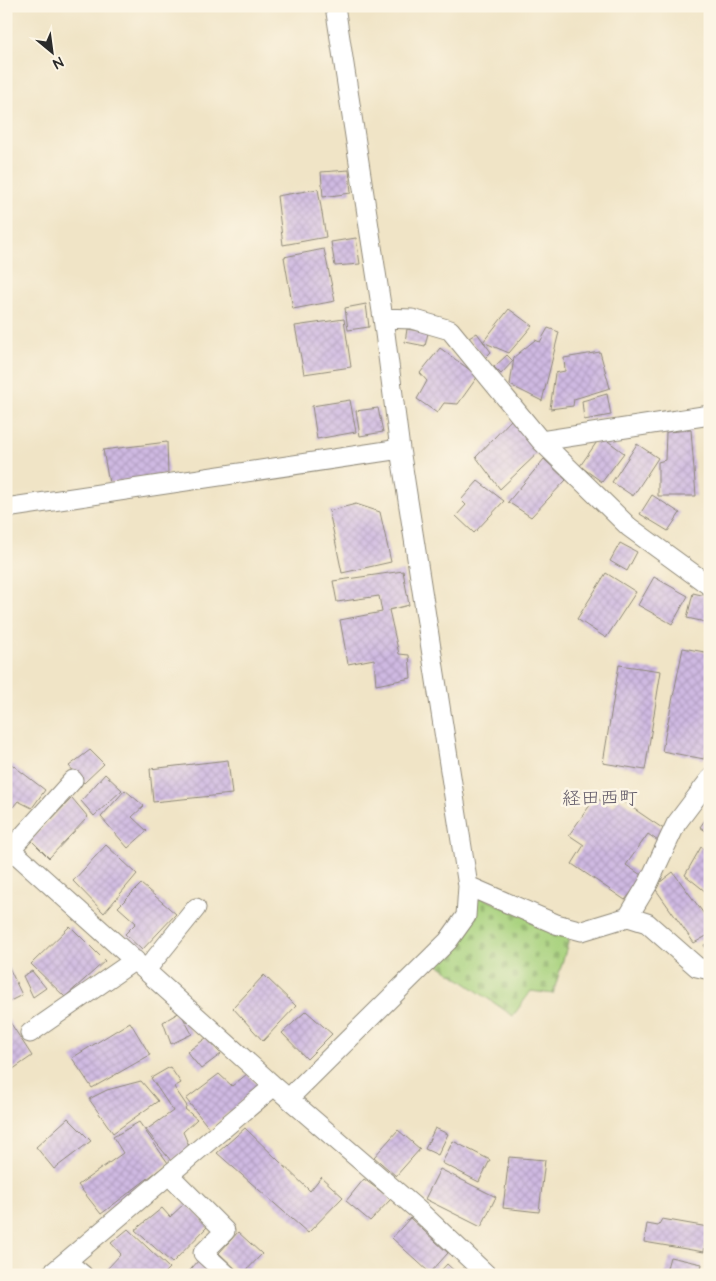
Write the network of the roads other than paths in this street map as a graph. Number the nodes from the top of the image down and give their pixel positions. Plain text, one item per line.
1 (335, 6) edge
2 (383, 318) junction
3 (710, 415) edge
4 (541, 441) junction
5 (400, 449) junction
6 (6, 508) edge
7 (710, 586) edge
8 (710, 779) edge
9 (73, 780) dead end
10 (9, 847) edge
11 (468, 886) junction
12 (196, 908) dead end
13 (628, 917) junction
14 (140, 965) junction
15 (710, 970) edge
16 (30, 1032) dead end
17 (282, 1092) junction
18 (169, 1175) junction
19 (67, 1262) junction
20 (50, 1275) edge
21 (83, 1275) edge
22 (227, 1275) edge
23 (487, 1275) edge

1 - 2 street
2 - 4 street
2 - 5 street
3 - 4 street
4 - 7 street
5 - 6 street
5 - 11 street
8 - 13 street
9 - 10 street
10 - 14 street
11 - 13 street
11 - 17 street
12 - 14 street
13 - 15 street
14 - 16 street
14 - 17 street
17 - 18 street
17 - 23 street
18 - 19 street
18 - 22 street
19 - 20 street
19 - 21 street

